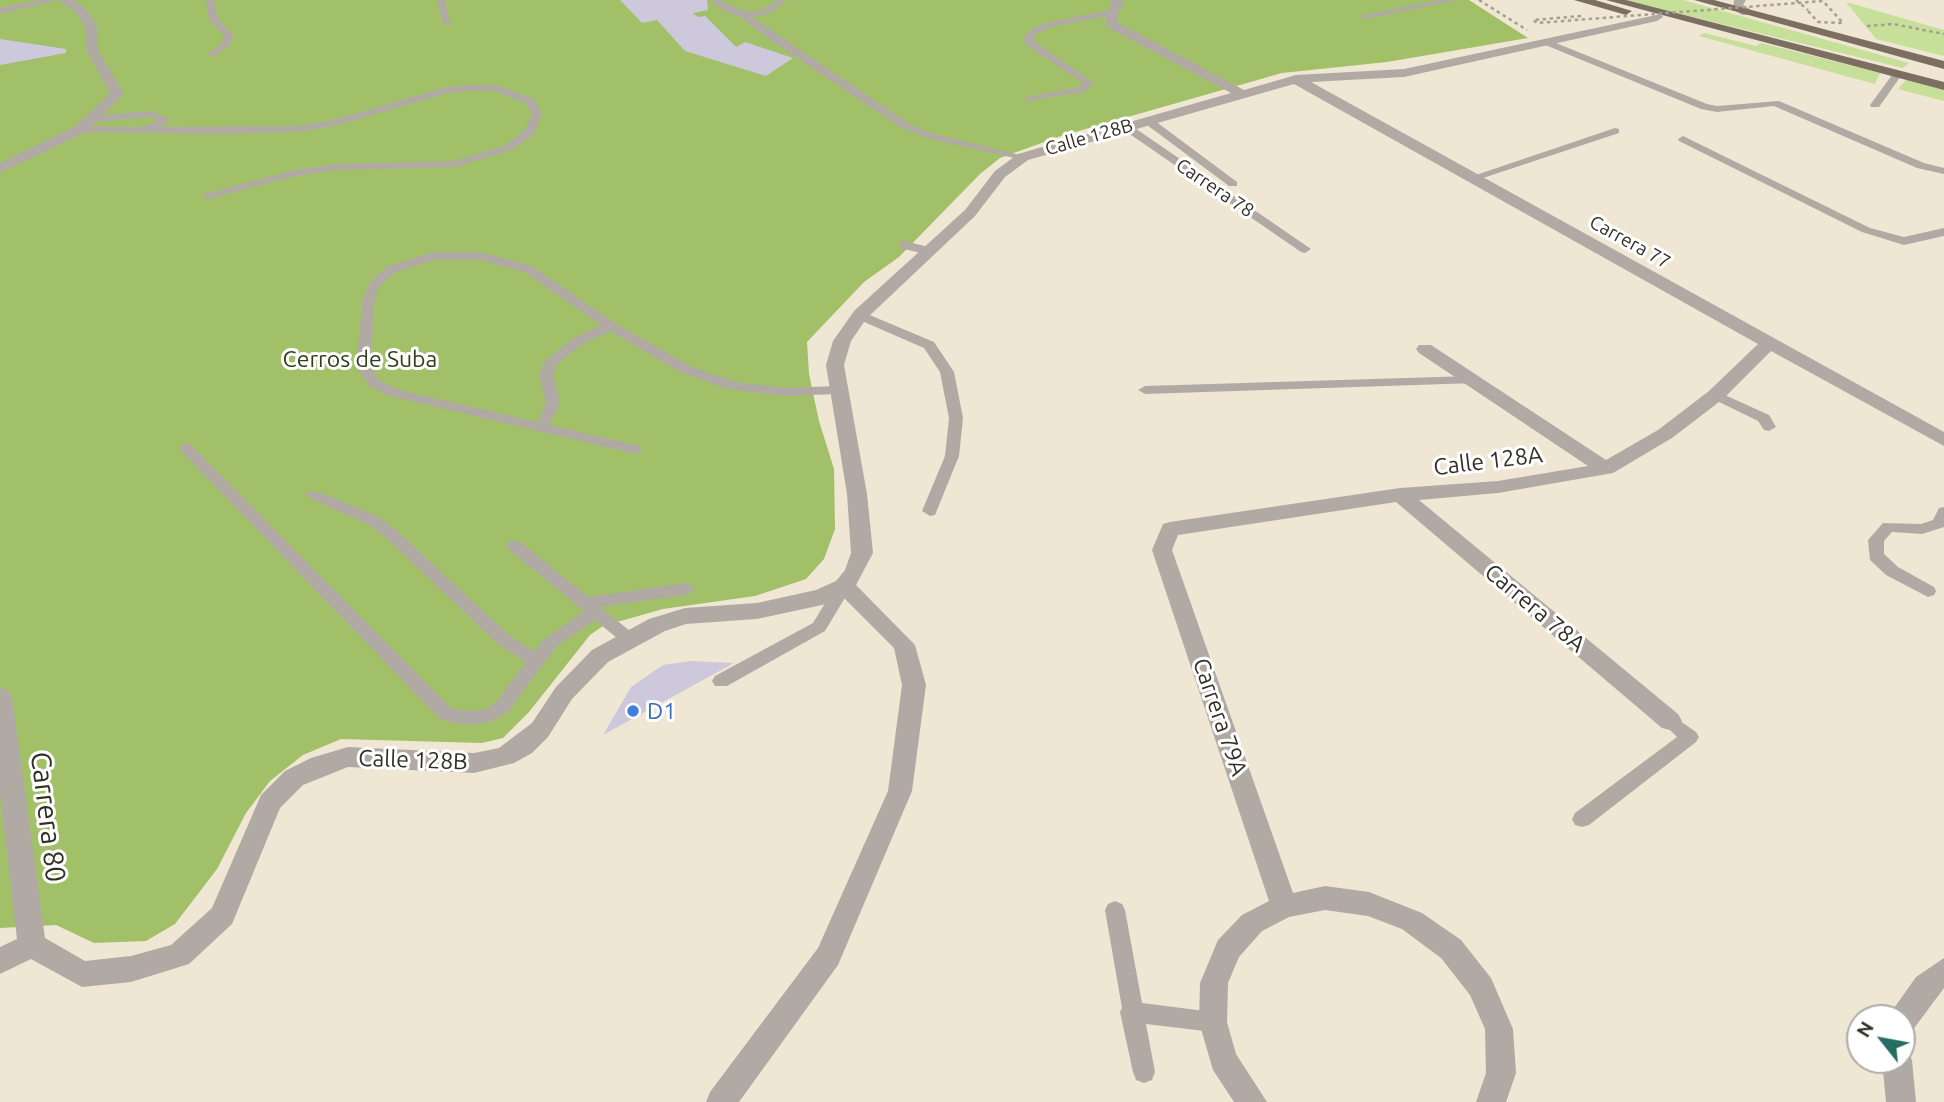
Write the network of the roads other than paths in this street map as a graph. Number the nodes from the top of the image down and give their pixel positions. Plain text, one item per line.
1 (54, 0) edge
2 (65, 0) edge
3 (210, 0) edge
4 (441, 0) edge
5 (714, 0) edge
6 (783, 0) edge
7 (1455, 0) edge
8 (1580, 0) edge
9 (1612, 0) edge
10 (1700, 0) edge
11 (1113, 6) edge
12 (1743, 6) edge
13 (0, 11) edge
14 (744, 15) junction
15 (1364, 16) dead end
16 (1657, 17) junction
17 (448, 24) dead end
18 (1711, 27) junction
19 (1546, 42) junction
20 (213, 54) dead end
21 (1944, 65) edge
22 (1944, 71) edge
23 (1898, 73) junction
24 (1296, 79) junction
25 (1944, 85) edge
26 (1244, 95) junction
27 (1030, 99) dead end
28 (1874, 105) dead end
29 (98, 115) junction
30 (1147, 120) junction
31 (1125, 126) junction
32 (81, 129) junction
33 (144, 130) junction
34 (1615, 131) dead end
35 (1683, 139) dead end
36 (1023, 157) junction
37 (0, 169) edge
38 (1944, 171) edge
39 (1474, 178) junction
40 (1233, 184) dead end
41 (208, 196) dead end
42 (1944, 232) edge
43 (905, 245) dead end
44 (1305, 249) dead end
45 (929, 251) junction
46 (860, 315) junction
47 (610, 326) junction
48 (1769, 343) junction
49 (1425, 349) dead end
50 (1471, 380) junction
51 (837, 390) junction
52 (1145, 390) dead end
53 (1716, 395) junction
54 (1769, 426) dead end
55 (541, 427) junction
56 (1944, 440) edge
57 (186, 448) dead end
58 (635, 449) dead end
59 (1606, 469) junction
60 (314, 495) dead end
61 (1400, 495) junction
62 (930, 511) dead end
63 (1944, 512) edge
64 (1170, 529) joint
65 (514, 545) dead end
66 (844, 586) junction
67 (687, 589) dead end
68 (1928, 591) dead end
69 (589, 607) junction
70 (629, 639) junction
71 (537, 661) junction
72 (721, 681) dead end
73 (0, 697) edge
74 (1670, 721) joint
75 (1582, 819) dead end
76 (1284, 906) junction
77 (1115, 910) dead end
78 (32, 945) junction
79 (0, 961) edge
80 (1944, 971) edge
81 (1914, 1004) edge
82 (1131, 1012) junction
83 (1213, 1022) junction
84 (1144, 1072) dead end
85 (1898, 1074) edge
86 (721, 1102) edge
87 (1252, 1102) edge
88 (1491, 1102) edge
89 (1901, 1102) edge

1 - 13 lane
2 - 29 street
3 - 20 lane
4 - 17 lane
5 - 14 lane
6 - 14 lane
7 - 15 lane
8 - 16 highway
9 - 18 highway
10 - 12 highway
11 - 26 street
11 - 27 lane
12 - 21 highway
14 - 36 lane
16 - 18 highway
16 - 19 street, Calle 128B
18 - 23 highway
19 - 24 street, Calle 128B
19 - 38 lane
22 - 25 highway
23 - 25 highway
23 - 28 lane
24 - 26 street, Calle 128B
24 - 39 street, Carrera 77
26 - 30 street, Calle 128B
29 - 32 street
29 - 33 lane
30 - 31 street, Calle 128B
30 - 40 lane
31 - 36 street, Calle 128B
31 - 44 lane, Carrera 78
32 - 33 lane
32 - 37 street
33 - 41 lane
34 - 39 lane
35 - 42 lane
36 - 45 street, Calle 128B
39 - 48 street, Carrera 77
43 - 45 lane
45 - 46 street, Calle 128B
46 - 51 street, Calle 128B
46 - 62 lane
47 - 51 lane
47 - 55 lane
47 - 55 lane
48 - 53 street, Calle 128A
48 - 56 street, Carrera 77
49 - 50 street
50 - 52 lane
50 - 59 street
51 - 66 street, Calle 128B
53 - 54 lane
53 - 59 street, Calle 128A
55 - 58 lane
57 - 71 lane
59 - 61 street, Calle 128A
60 - 71 lane
61 - 64 street, Calle 128A
61 - 74 street, Carrera 78A
63 - 68 lane
64 - 76 street, Carrera 79A
65 - 69 lane
66 - 70 street, Calle 128B
66 - 72 lane
66 - 86 street
67 - 69 lane
69 - 70 lane
69 - 71 lane
70 - 78 street, Calle 128B
73 - 78 street, Carrera 80
74 - 75 lane
76 - 83 street
76 - 88 street
77 - 82 lane
78 - 79 street
80 - 81 street
82 - 83 lane
82 - 84 lane
83 - 87 street
85 - 89 street

